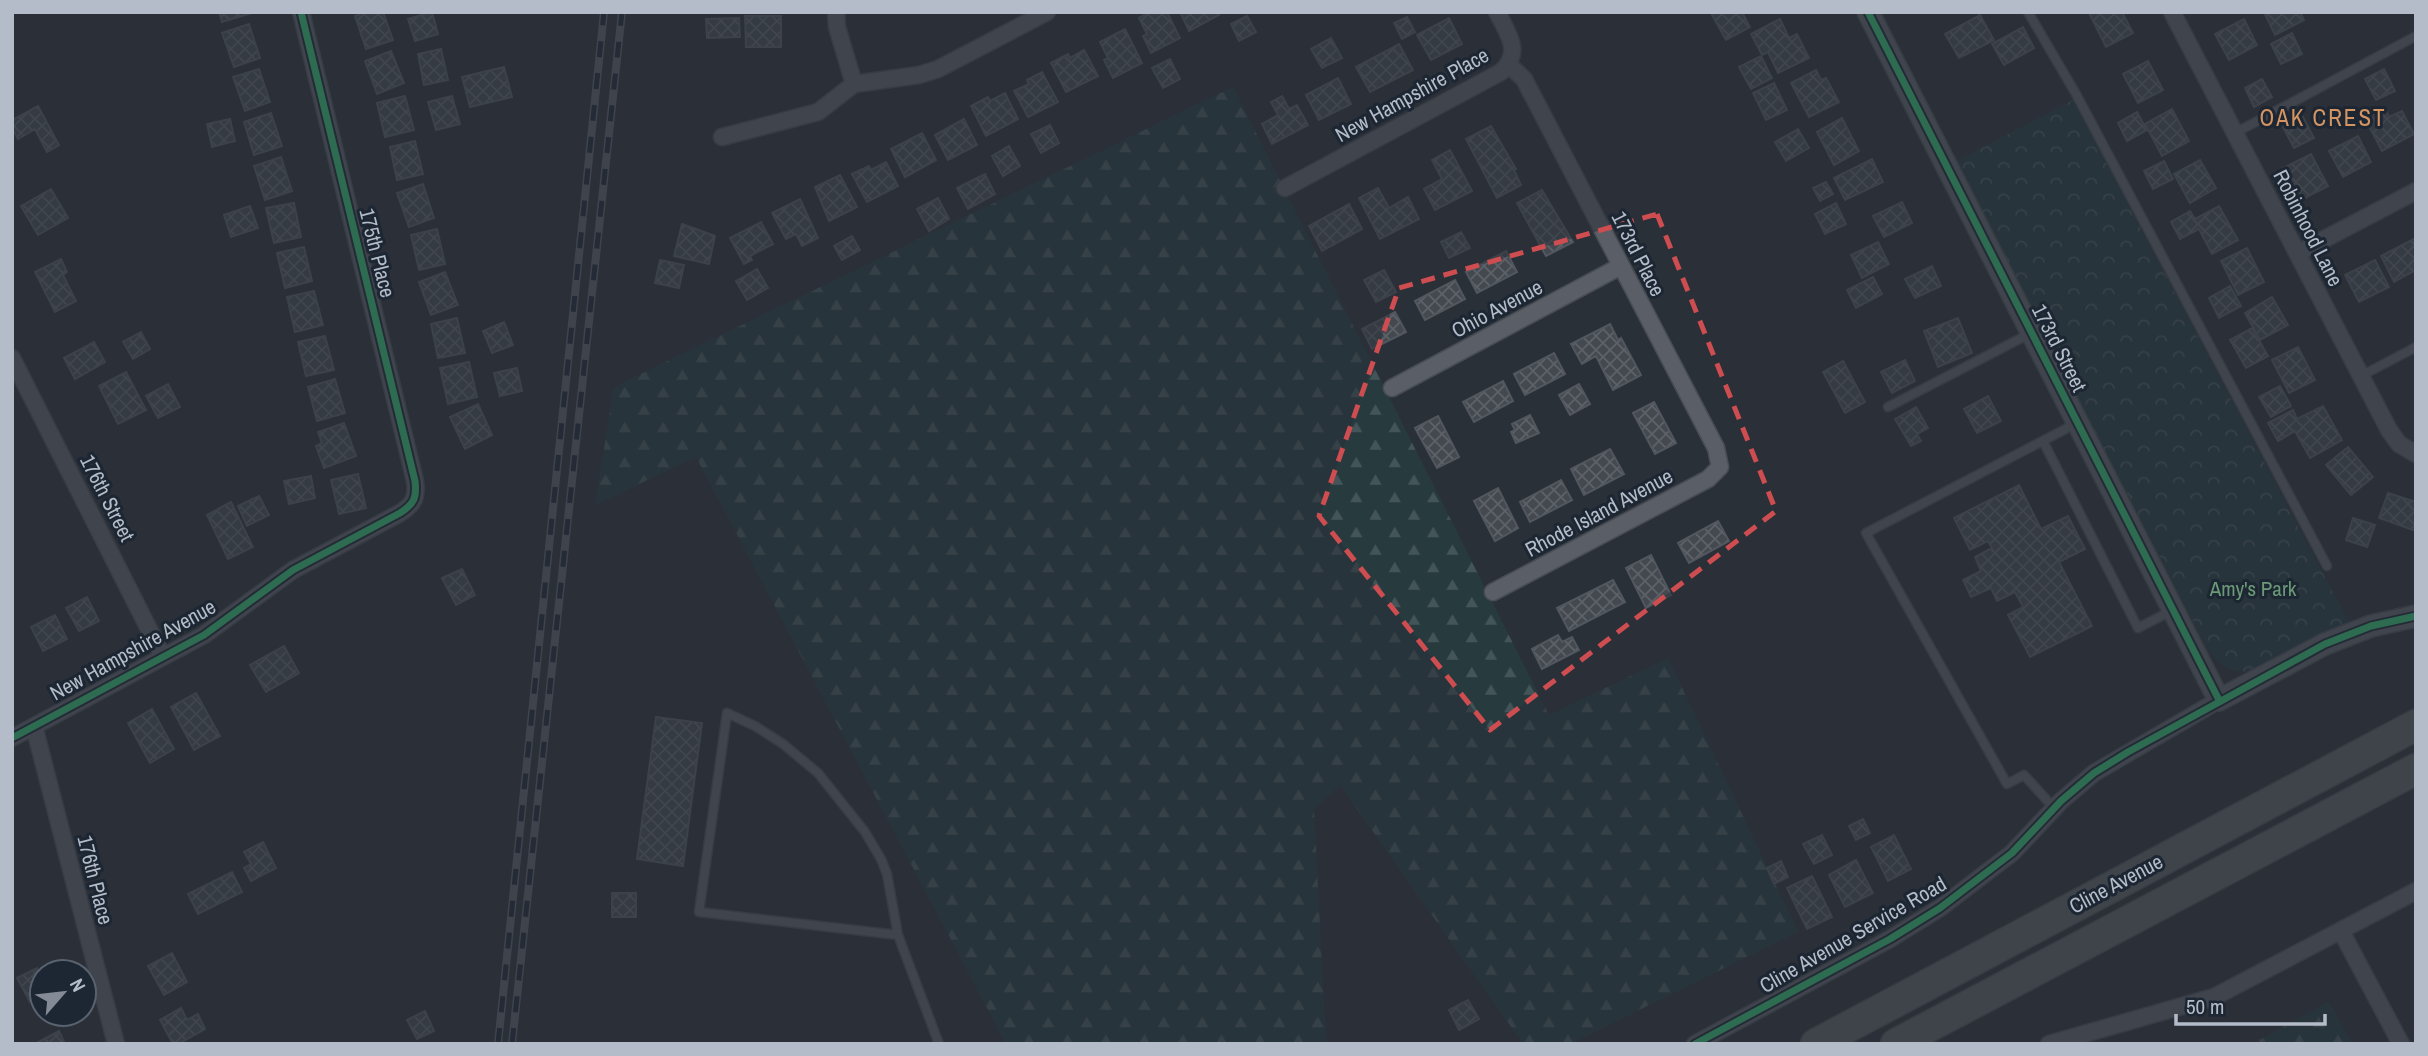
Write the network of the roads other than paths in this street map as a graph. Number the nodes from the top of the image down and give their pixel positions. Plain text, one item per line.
1 (301, 12) edge
2 (836, 12) edge
3 (1047, 12) edge
4 (1497, 12) edge
5 (1868, 12) edge
6 (2028, 12) edge
7 (2172, 12) edge
8 (2416, 36) edge
9 (1509, 65) junction
10 (855, 84) junction
11 (2235, 133) junction
12 (722, 137) dead end
13 (1285, 188) dead end
14 (2416, 191) edge
15 (2298, 253) junction
16 (1621, 266) junction
17 (2031, 333) junction
18 (2416, 347) edge
19 (12, 358) edge
20 (2361, 376) junction
21 (1392, 388) dead end
22 (1888, 407) dead end
23 (2077, 423) junction
24 (2043, 441) junction
25 (2416, 454) edge
26 (1720, 467) joint
27 (413, 503) joint
28 (2327, 566) dead end
29 (1493, 592) dead end
30 (2173, 610) junction
31 (2416, 617) edge
32 (163, 657) junction
33 (2219, 701) junction
34 (2416, 725) edge
35 (34, 726) junction
36 (12, 738) edge
37 (2416, 769) edge
38 (2054, 807) junction
39 (2416, 891) edge
40 (2341, 931) junction
41 (898, 935) junction
42 (2057, 1042) edge
43 (116, 1044) edge
44 (939, 1044) edge
45 (1695, 1044) edge
46 (1816, 1044) edge
47 (1896, 1044) edge
48 (2401, 1044) edge

1 - 27 street, 175th Place
2 - 10 street
3 - 10 street
4 - 9 street, New Hampshire Place
5 - 17 street, 173rd Street
6 - 28 lane
7 - 11 street, Robinhood Lane
8 - 11 lane
9 - 13 street, New Hampshire Place
9 - 16 street, 173rd Place
10 - 12 street
11 - 15 street, Robinhood Lane
14 - 15 street
15 - 20 street, Robinhood Lane
16 - 21 street, Ohio Avenue
16 - 26 street, 173rd Place
17 - 22 lane
17 - 23 street, 173rd Street
18 - 20 lane
19 - 32 street, 176th Street
20 - 25 street, Robinhood Lane
23 - 24 lane
23 - 30 street, 173rd Street
24 - 30 lane
24 - 38 lane
26 - 29 street, Rhode Island Avenue
27 - 32 street, New Hampshire Avenue
30 - 33 street, 173rd Street
31 - 33 street, Cline Avenue Service Road
32 - 35 street, New Hampshire Avenue
33 - 38 street, Cline Avenue Service Road
34 - 46 highway, Cline Avenue
35 - 36 street, New Hampshire Avenue
35 - 43 street, 176th Place
37 - 47 highway, Cline Avenue
38 - 45 street, Cline Avenue Service Road
39 - 40 street
40 - 42 street
40 - 48 street
41 - 41 lane
41 - 44 lane

